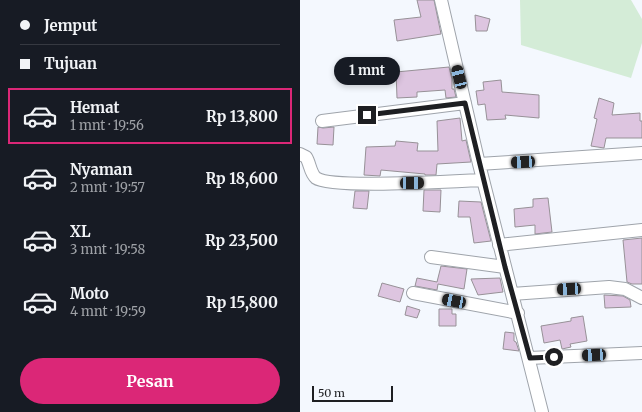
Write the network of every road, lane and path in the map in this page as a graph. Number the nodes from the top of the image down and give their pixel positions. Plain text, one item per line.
1 (441, 0) edge
2 (465, 103) junction
3 (322, 121) dead end
4 (642, 153) edge
5 (300, 154) edge
6 (479, 164) junction
7 (484, 180) junction
8 (642, 230) edge
9 (499, 245) junction
10 (431, 257) dead end
11 (505, 267) junction
12 (413, 293) dead end
13 (512, 294) junction
14 (642, 298) edge
15 (518, 313) junction
16 (642, 353) edge
17 (530, 358) junction
18 (542, 412) edge

1 - 2 street
2 - 3 street
2 - 6 street
4 - 6 street
5 - 7 street
6 - 7 street
7 - 9 street
8 - 9 street
9 - 11 street
10 - 11 street
11 - 13 street
12 - 15 street
13 - 14 street
13 - 15 street
15 - 17 street
16 - 17 street
17 - 18 street

